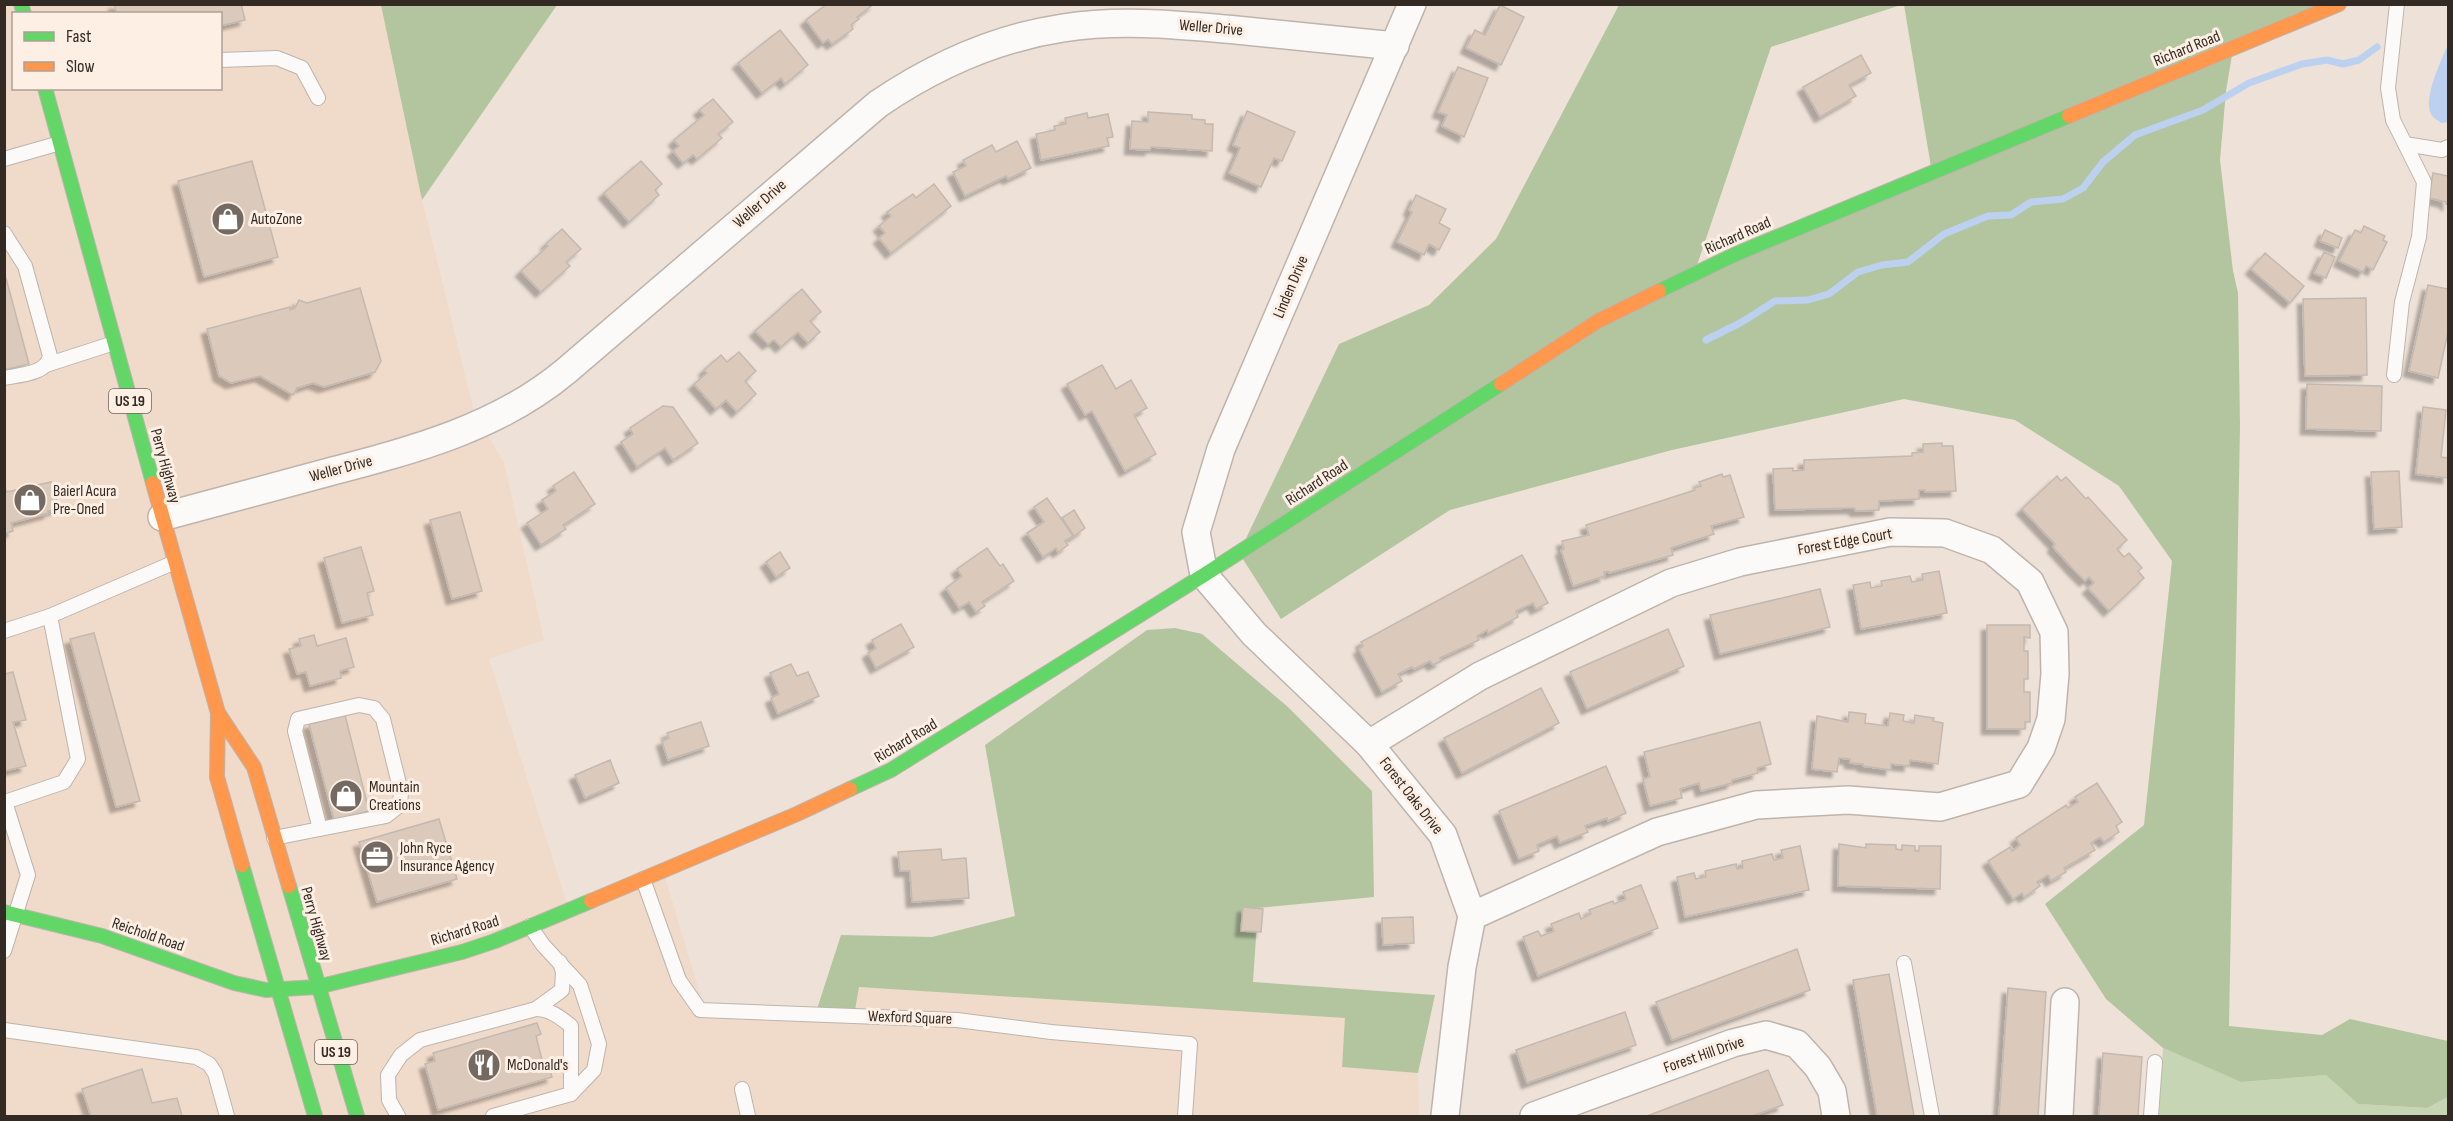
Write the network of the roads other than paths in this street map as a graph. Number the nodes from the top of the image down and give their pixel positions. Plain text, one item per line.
1 (1412, 4) edge
2 (2339, 4) edge
3 (2397, 4) edge
4 (1395, 46) junction
5 (222, 60) edge
6 (46, 90) edge
7 (318, 98) dead end
8 (60, 143) junction
9 (2405, 144) junction
10 (2448, 147) edge
11 (4, 159) edge
12 (4, 233) edge
13 (114, 343) junction
14 (46, 365) junction
15 (2394, 375) dead end
16 (4, 378) edge
17 (162, 517) junction
18 (175, 562) junction
19 (1204, 575) junction
20 (50, 616) junction
21 (4, 631) edge
22 (219, 713) junction
23 (1369, 744) junction
24 (5, 802) edge
25 (320, 829) junction
26 (274, 838) junction
27 (643, 879) junction
28 (10, 913) edge
29 (1472, 916) junction
30 (530, 927) junction
31 (4, 951) edge
32 (560, 962) junction
33 (1904, 963) dead end
34 (317, 987) junction
35 (279, 991) junction
36 (2064, 1002) dead end
37 (536, 1009) junction
38 (4, 1030) edge
39 (2155, 1062) dead end
40 (742, 1089) dead end
41 (571, 1094) junction
42 (226, 1116) edge
43 (315, 1116) edge
44 (357, 1116) edge
45 (398, 1116) edge
46 (493, 1116) edge
47 (748, 1116) edge
48 (1185, 1116) edge
49 (1445, 1116) edge
50 (1533, 1116) edge
51 (1836, 1116) edge
52 (1932, 1116) edge
53 (2059, 1116) edge
54 (2151, 1116) edge

1 - 4 street, Linden Drive
2 - 19 main road, Richard Road
3 - 9 lane
4 - 17 street, Weller Drive
4 - 19 street, Linden Drive
5 - 7 lane
6 - 8 main road, Perry Highway / US 19
8 - 11 lane
8 - 13 main road, Perry Highway / US 19
9 - 10 lane
9 - 15 lane
12 - 14 lane
13 - 14 lane
13 - 17 main road, Perry Highway / US 19
14 - 16 lane
17 - 18 main road, Perry Highway / US 19
18 - 20 lane
18 - 22 main road, Perry Highway / US 19
19 - 23 street, Forest Oaks Drive
19 - 27 main road, Richard Road
20 - 21 lane
20 - 24 lane
22 - 26 main road, Perry Highway / US 19
22 - 35 main road, Perry Highway / US 19
23 - 29 street, Forest Oaks Drive
23 - 29 street, Forest Edge Court
24 - 28 lane
25 - 25 lane
25 - 26 lane
26 - 34 main road, Perry Highway / US 19
27 - 30 main road, Richard Road
27 - 48 lane, Wexford Square
28 - 31 lane
28 - 35 main road, Reichold Road
29 - 49 street
30 - 32 lane
30 - 34 main road, Richard Road
32 - 37 lane
32 - 41 lane
33 - 52 lane
34 - 35 main road, Reichold Road
34 - 44 main road, Perry Highway / US 19
35 - 43 main road, Perry Highway / US 19
36 - 53 street
37 - 41 lane
37 - 45 lane
38 - 42 lane
39 - 54 lane
40 - 47 lane
41 - 46 lane
50 - 51 street, Forest Hill Drive

